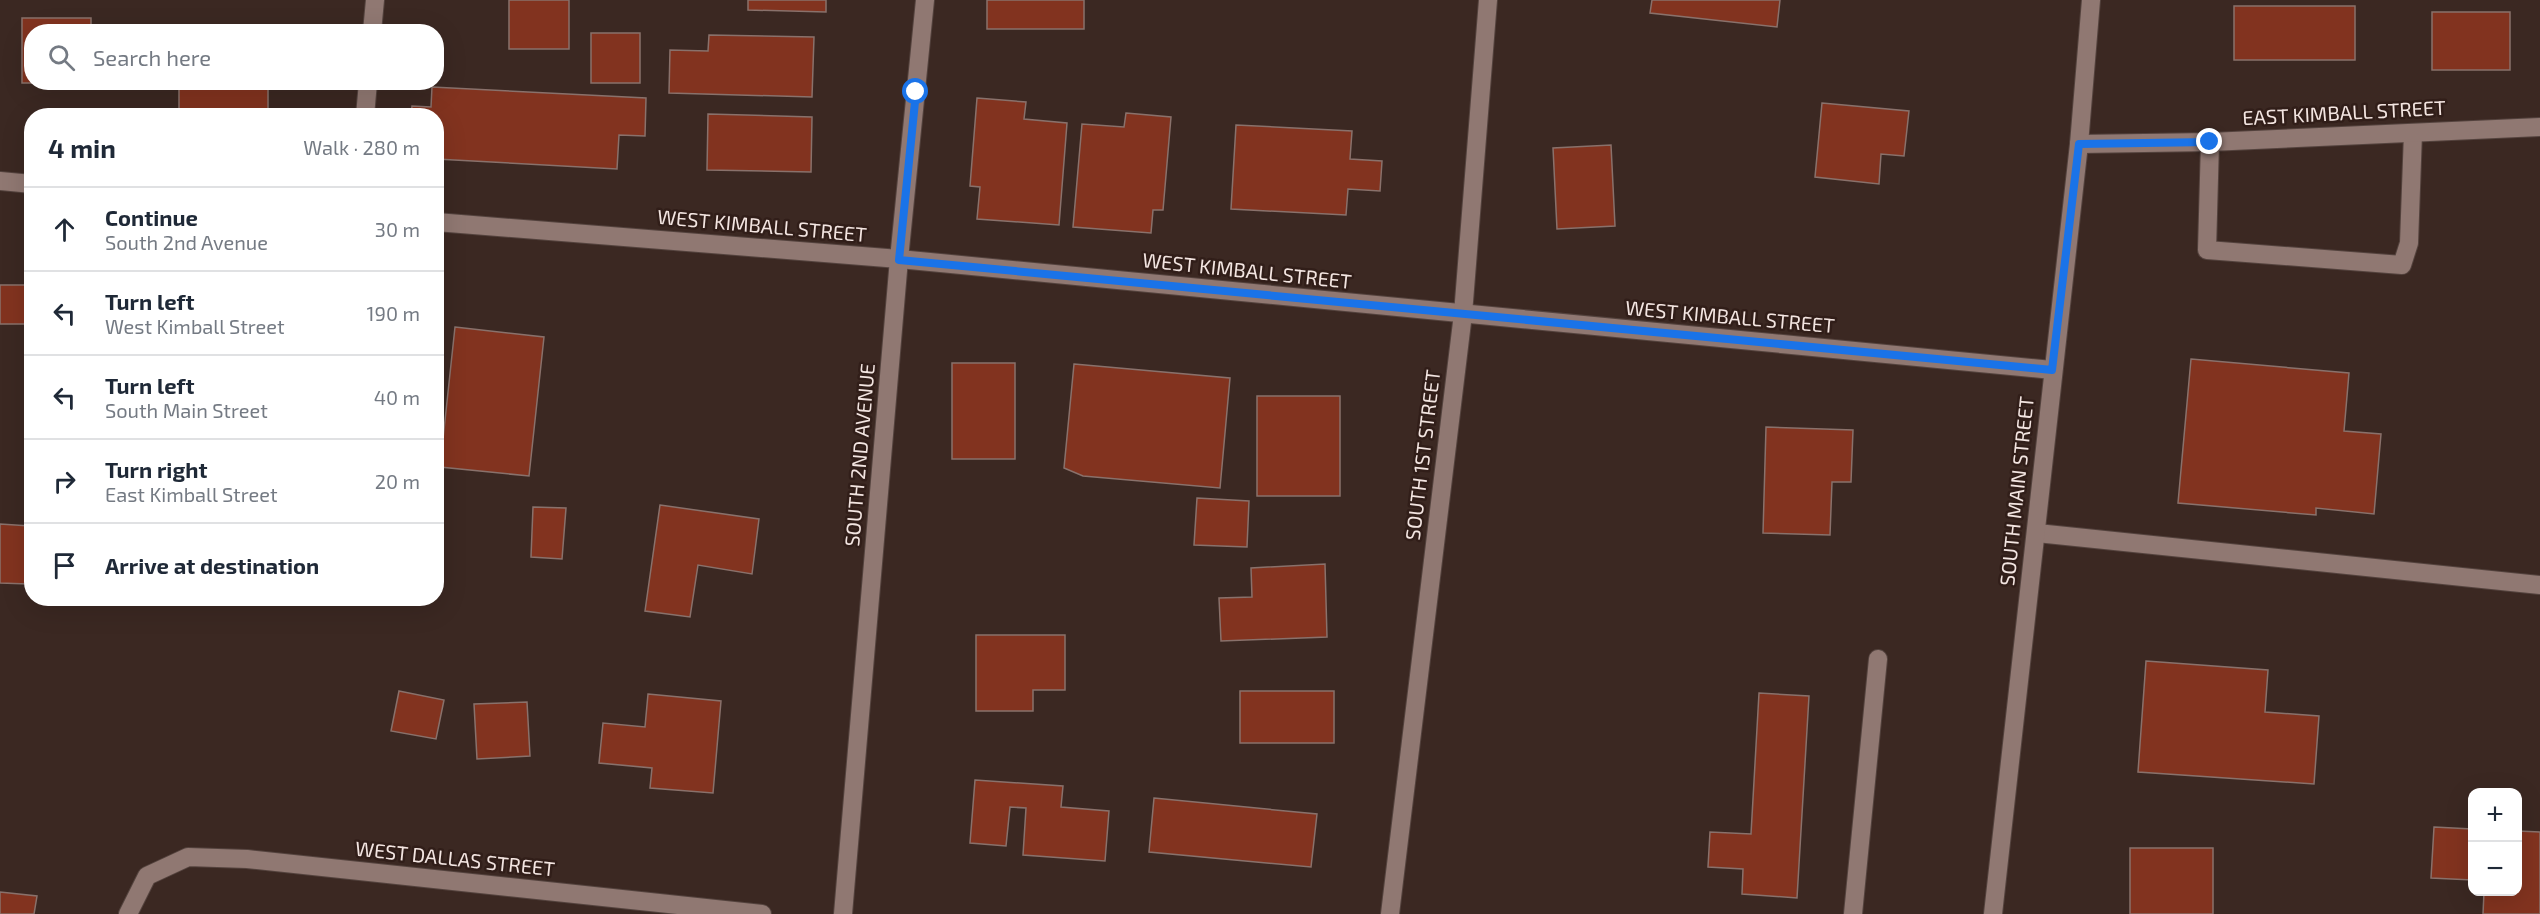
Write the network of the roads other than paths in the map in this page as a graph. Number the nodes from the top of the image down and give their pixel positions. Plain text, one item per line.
1 (375, 0) edge
2 (925, 0) edge
3 (1488, 0) edge
4 (2091, 0) edge
5 (373, 24) edge
6 (367, 90) edge
7 (366, 108) edge
8 (2540, 127) edge
9 (2414, 133) junction
10 (2210, 142) junction
11 (2079, 144) junction
12 (0, 181) edge
13 (24, 183) edge
14 (444, 223) edge
15 (899, 260) junction
16 (1463, 315) junction
17 (2052, 370) junction
18 (2037, 533) junction
19 (2540, 585) edge
20 (1878, 659) dead end
21 (685, 910) edge
22 (128, 914) edge
23 (762, 914) edge
24 (843, 914) edge
25 (1390, 914) edge
26 (1854, 914) edge
27 (1993, 914) edge

1 - 5 street
2 - 15 street, SOUTH 2ND AVENUE
3 - 16 street, SOUTH 1ST STREET
4 - 11 street, SOUTH MAIN STREET
6 - 7 street
8 - 9 street, EAST KIMBALL STREET
9 - 10 street, EAST KIMBALL STREET
9 - 10 street
10 - 11 street, EAST KIMBALL STREET
11 - 17 street, SOUTH MAIN STREET
12 - 13 street
14 - 15 street, WEST KIMBALL STREET
15 - 16 street, WEST KIMBALL STREET
15 - 24 street, SOUTH 2ND AVENUE
16 - 17 street, WEST KIMBALL STREET
16 - 25 street, SOUTH 1ST STREET
17 - 18 street, SOUTH MAIN STREET
18 - 19 street
18 - 27 street, SOUTH MAIN STREET
20 - 26 street
21 - 22 street, WEST DALLAS STREET
21 - 23 street, WEST DALLAS STREET

